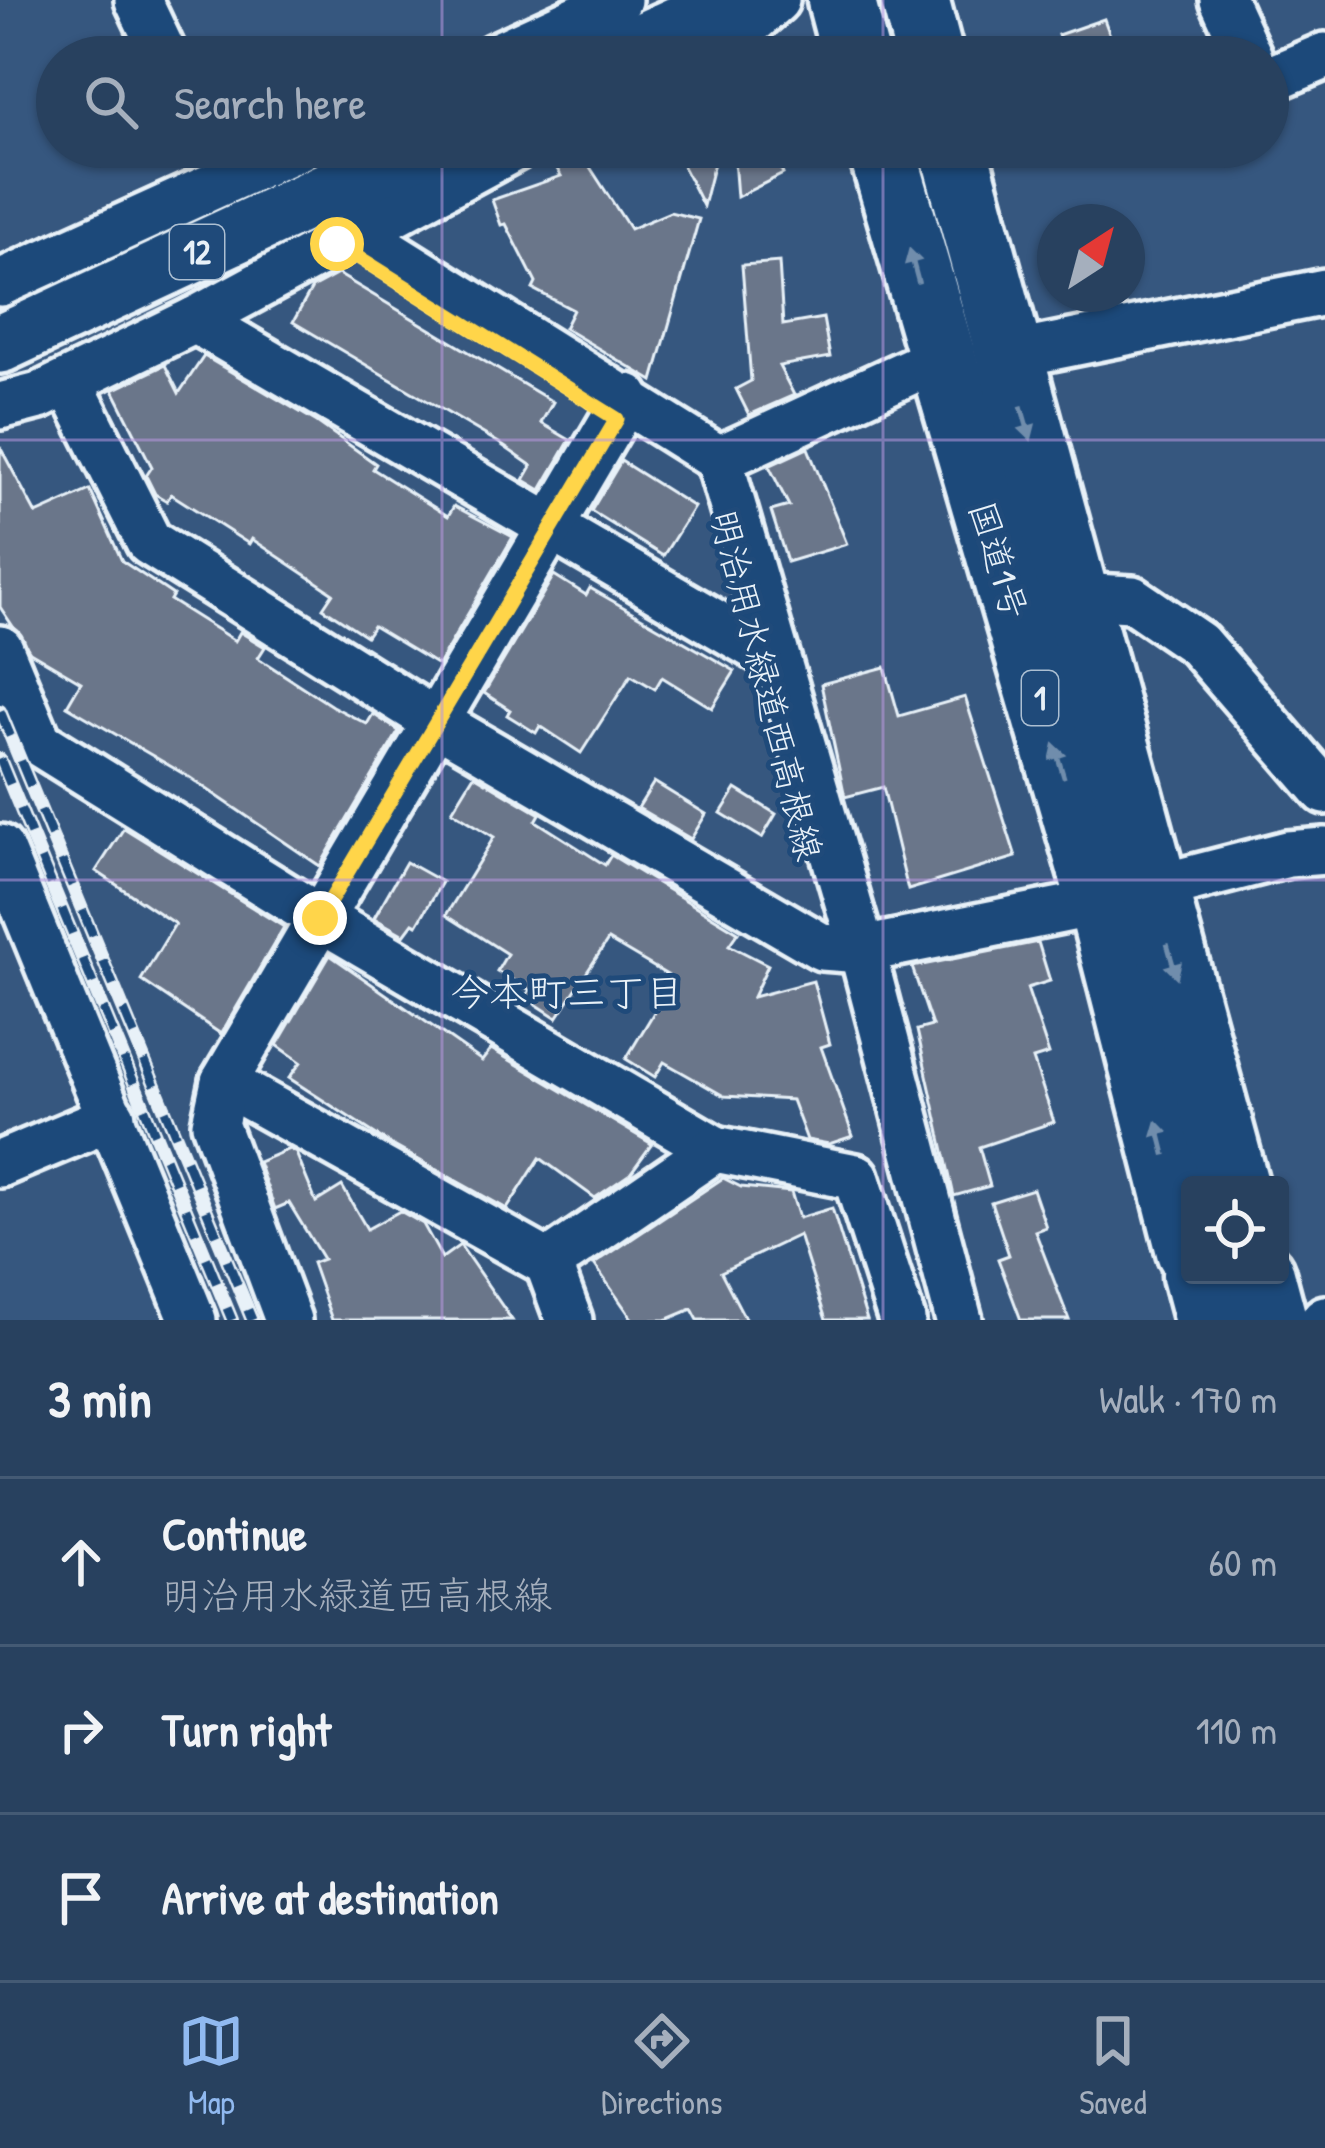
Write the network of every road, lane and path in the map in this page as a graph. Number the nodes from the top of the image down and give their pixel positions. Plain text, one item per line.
1 (618, 0) edge
2 (733, 0) edge
3 (776, 0) edge
4 (841, 0) edge
5 (915, 0) edge
6 (1223, 0) edge
7 (160, 2) edge
8 (163, 36) edge
9 (176, 36) edge
10 (540, 36) edge
11 (655, 36) edge
12 (734, 36) edge
13 (850, 36) edge
14 (924, 36) edge
15 (1239, 36) edge
16 (1325, 56) edge
17 (1289, 71) edge
18 (214, 168) edge
19 (378, 168) edge
20 (478, 168) edge
21 (887, 168) edge
22 (958, 168) edge
23 (347, 239) junction
24 (0, 283) edge
25 (1325, 292) edge
26 (195, 320) junction
27 (0, 344) edge
28 (1007, 356) junction
29 (939, 358) junction
30 (69, 382) junction
31 (0, 406) edge
32 (622, 408) junction
33 (719, 459) junction
34 (551, 532) junction
35 (1076, 596) junction
36 (0, 649) edge
37 (765, 653) junction
38 (438, 723) junction
39 (1325, 791) edge
40 (0, 848) edge
41 (1325, 851) edge
42 (1126, 896) junction
43 (320, 918) junction
44 (848, 949) junction
45 (224, 1082) junction
46 (112, 1117) junction
47 (715, 1149) junction
48 (0, 1164) edge
49 (1232, 1176) edge
50 (1181, 1201) edge
51 (548, 1263) junction
52 (1198, 1284) edge
53 (1263, 1284) edge
54 (193, 1320) edge
55 (288, 1320) edge
56 (569, 1320) edge
57 (902, 1320) edge
58 (934, 1320) edge
59 (959, 1320) edge
60 (1208, 1320) edge
61 (1273, 1320) edge

1 - 10 street
2 - 11 main road
3 - 12 street
4 - 13 highway
5 - 14 highway
6 - 15 street
7 - 8 street
7 - 9 street
16 - 17 street
18 - 24 street
19 - 27 main road, 12
20 - 23 street
29 -> 21 highway, 国道1号 / 1
22 - 28 highway, 国道1号 / 1
23 - 26 street
23 - 32 street
25 - 28 street
26 - 30 street
26 - 34 street
28 -> 35 highway, 国道1号 / 1
29 - 33 street
42 -> 29 highway, 国道1号 / 1
30 - 31 street
30 - 38 street
32 - 33 street
32 - 34 street
32 - 37 street, 明治用水緑道西高根線
33 - 37 street
34 - 37 street
34 - 38 street
35 - 39 street
35 - 42 highway, 国道1号 / 1
36 - 43 street
37 - 44 street
38 - 43 street
38 - 44 street
40 - 46 street
41 - 42 street
42 - 44 street
42 -> 49 highway, 国道1号 / 1
50 -> 42 highway, 国道1号 / 1
43 - 45 street
43 - 47 street
44 - 58 street
44 - 59 street
45 - 51 street
45 - 55 street
46 - 48 street
46 - 54 street
47 - 51 street
47 - 57 street
51 - 56 street
52 - 60 highway
53 - 61 highway

